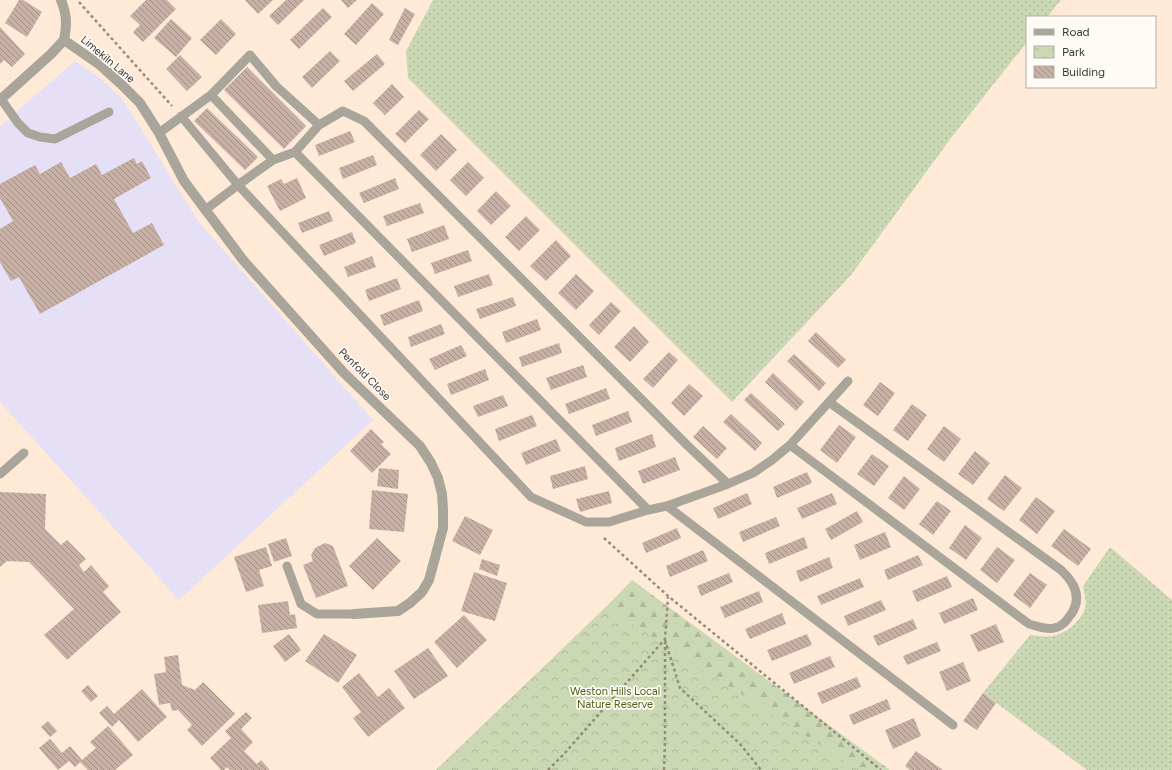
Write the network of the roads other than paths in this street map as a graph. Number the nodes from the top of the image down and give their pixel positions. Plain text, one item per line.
1 (61, 0) edge
2 (64, 40) junction
3 (211, 95) junction
4 (0, 100) edge
5 (109, 112) dead end
6 (181, 116) junction
7 (319, 125) junction
8 (159, 133) junction
9 (295, 152) junction
10 (273, 160) junction
11 (238, 185) junction
12 (205, 210) junction
13 (848, 381) dead end
14 (829, 402) junction
15 (790, 445) junction
16 (24, 453) dead end
17 (0, 474) edge
18 (728, 484) junction
19 (667, 506) junction
20 (648, 510) junction
21 (287, 566) dead end
22 (354, 614) joint
23 (953, 725) dead end

1 - 2 street, Limekiln Lane
2 - 4 street
2 - 8 street, Limekiln Lane
3 - 6 lane
3 - 7 lane
3 - 10 lane
4 - 5 lane
6 - 8 lane
6 - 11 lane
7 - 9 lane
7 - 18 lane
8 - 12 street, Penfold Close
9 - 10 lane
9 - 20 lane
10 - 11 lane
11 - 12 lane
11 - 20 lane
12 - 22 street, Penfold Close
13 - 14 lane
14 - 15 lane
14 - 15 lane
15 - 18 lane
16 - 17 lane
18 - 19 lane
19 - 20 lane
19 - 23 lane
21 - 22 lane

